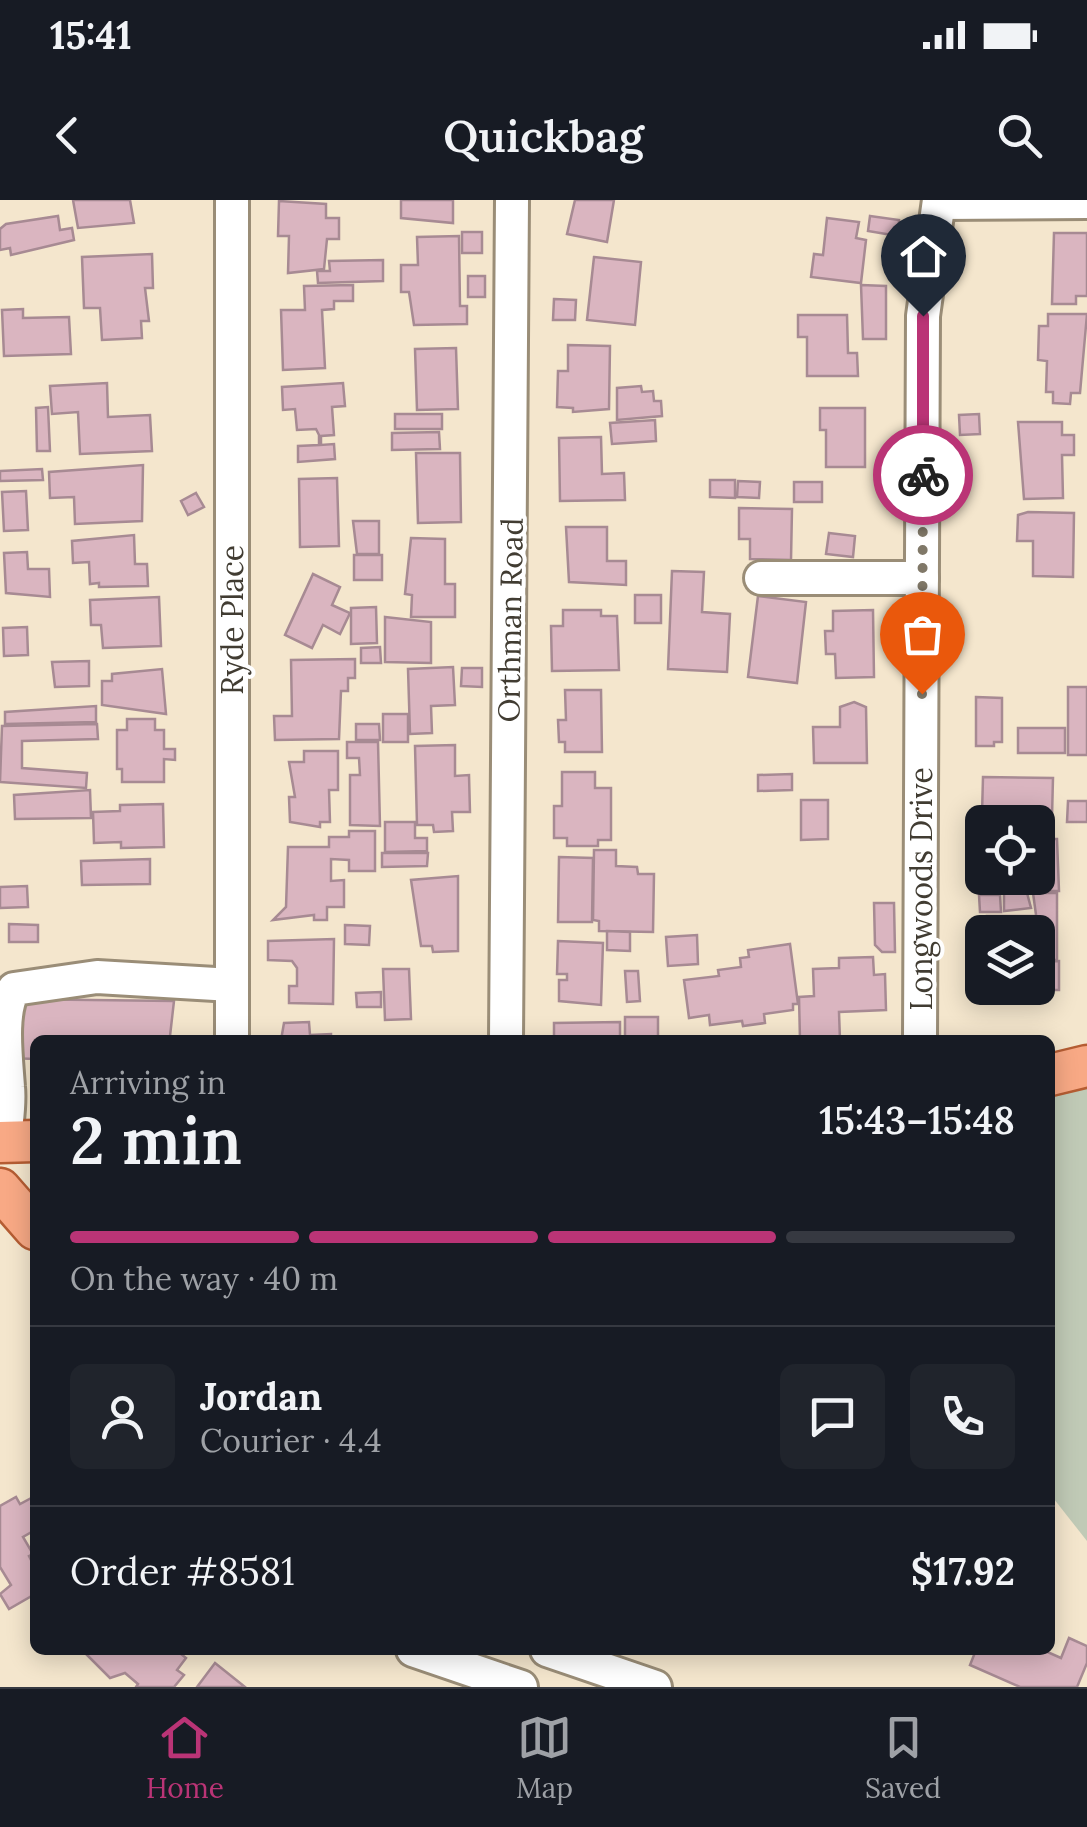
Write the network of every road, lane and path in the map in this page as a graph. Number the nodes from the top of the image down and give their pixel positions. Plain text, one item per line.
1 (232, 200) edge
2 (512, 200) edge
3 (939, 201) edge
4 (1087, 202) edge
5 (762, 578) dead end
6 (922, 578) junction
7 (232, 986) junction
8 (232, 1035) edge
9 (506, 1035) edge
10 (920, 1035) edge
11 (1087, 1066) edge
12 (1055, 1074) edge
13 (22, 1086) edge
14 (13, 1142) edge
15 (0, 1189) edge
16 (30, 1223) edge
17 (428, 1655) edge
18 (562, 1655) edge
19 (521, 1687) edge
20 (655, 1687) edge

1 - 7 street, Ryde Place
2 - 9 street, Orthman Road
3 - 4 street
3 - 6 street, Longwoods Drive
5 - 6 street
6 - 10 street, Longwoods Drive
7 - 8 street, Ryde Place
7 - 13 street
11 - 12 main road
13 - 14 street
15 - 16 main road
17 - 19 street
18 - 20 street

